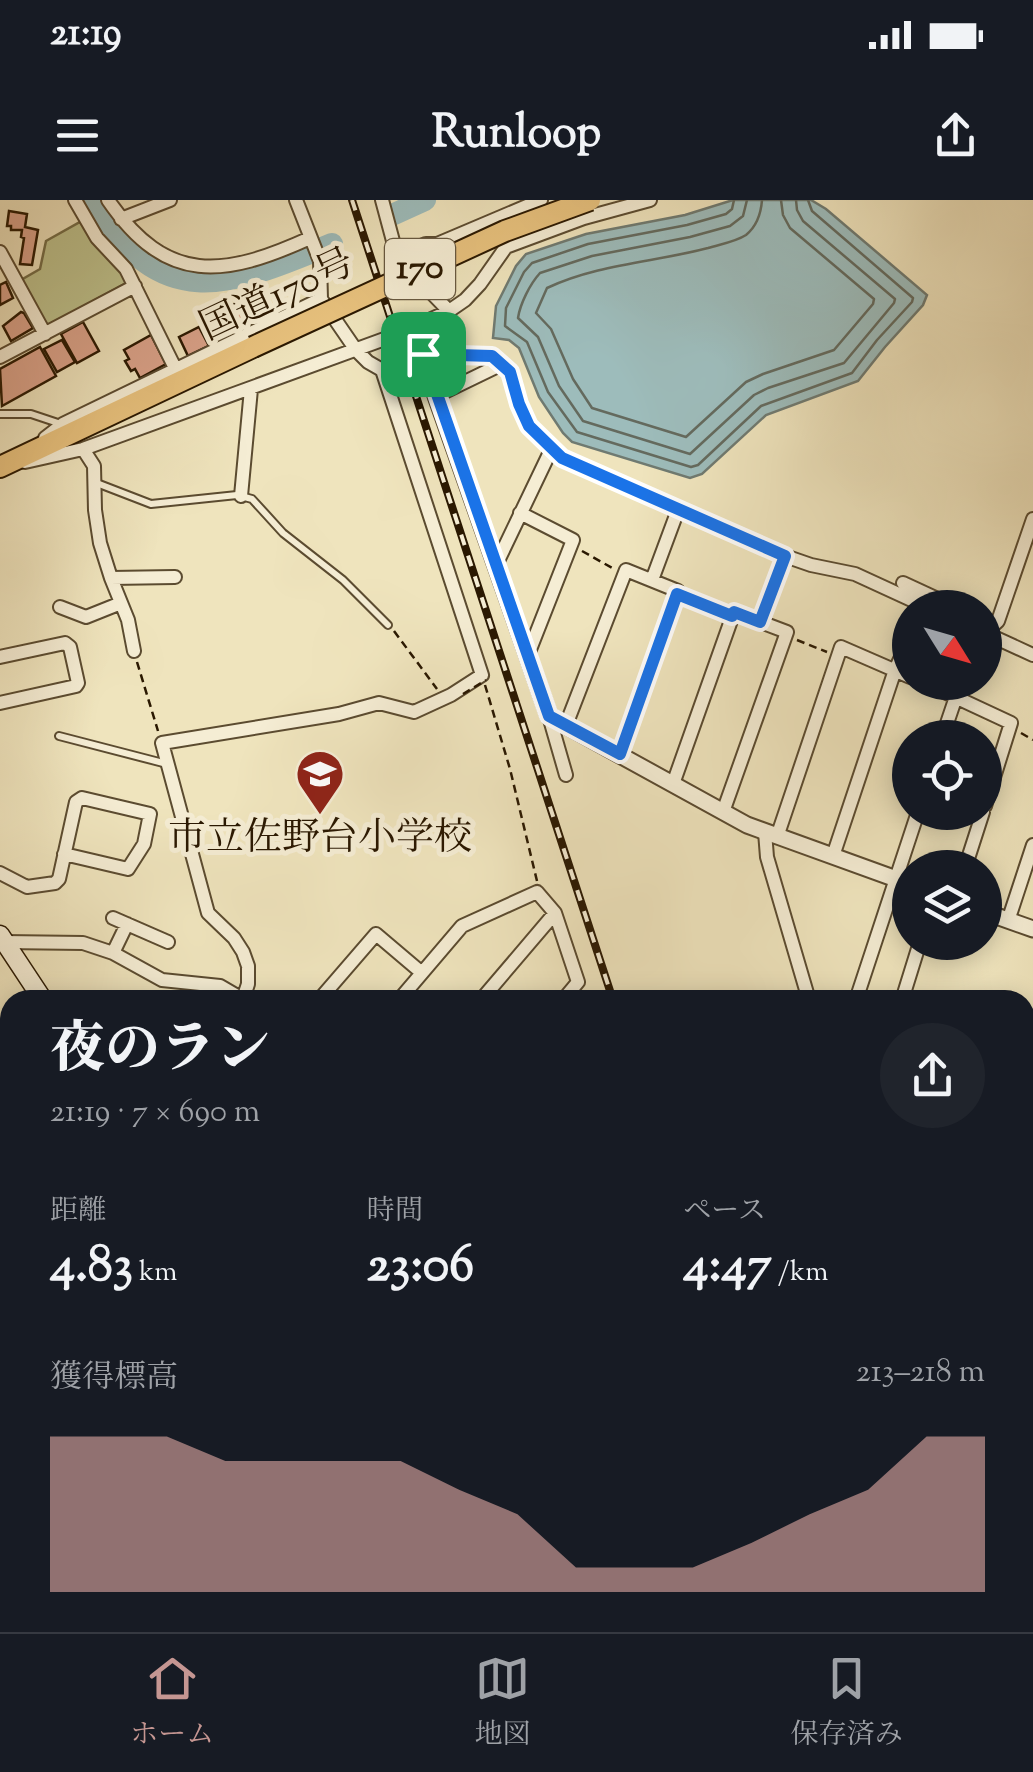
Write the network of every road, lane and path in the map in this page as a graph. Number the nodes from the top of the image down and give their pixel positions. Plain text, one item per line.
1 (75, 200) edge
2 (108, 200) edge
3 (170, 200) edge
4 (296, 200) edge
5 (382, 200) edge
6 (541, 200) edge
7 (590, 200) edge
8 (650, 200) edge
9 (122, 219) junction
10 (310, 238) junction
11 (402, 254) junction
12 (1, 255) edge
13 (134, 286) junction
14 (321, 300) junction
15 (449, 311) junction
16 (418, 325) junction
17 (44, 334) junction
18 (356, 350) junction
19 (423, 354) junction
20 (0, 358) edge
21 (502, 364) junction
22 (176, 370) junction
23 (251, 389) junction
24 (436, 396) junction
25 (0, 414) edge
26 (62, 424) junction
27 (84, 449) junction
28 (552, 450) junction
29 (8, 464) edge
30 (94, 482) junction
31 (241, 496) junction
32 (678, 510) junction
33 (520, 514) junction
34 (1033, 520) edge
35 (571, 544) junction
36 (785, 556) junction
37 (496, 565) junction
38 (624, 574) junction
39 (175, 577) dead end
40 (111, 578) junction
41 (652, 580) junction
42 (904, 583) dead end
43 (919, 590) edge
44 (892, 591) edge
45 (677, 594) junction
46 (1002, 595) edge
47 (121, 603) junction
48 (60, 607) dead end
49 (732, 616) junction
50 (760, 622) junction
51 (388, 625) joint
52 (1002, 635) edge
53 (786, 636) junction
54 (134, 651) joint
55 (1033, 655) edge
56 (838, 656) junction
57 (527, 657) junction
58 (0, 658) edge
59 (892, 669) edge
60 (484, 678) junction
61 (892, 679) edge
62 (463, 694) dead end
63 (443, 699) junction
64 (963, 700) edge
65 (0, 703) edge
66 (549, 716) junction
67 (566, 724) junction
68 (60, 736) dead end
69 (162, 743) junction
70 (1002, 752) edge
71 (620, 754) junction
72 (168, 764) junction
73 (566, 774) dead end
74 (673, 784) junction
75 (723, 812) junction
76 (771, 835) junction
77 (1033, 845) edge
78 (64, 854) junction
79 (833, 856) junction
80 (0, 874) edge
81 (892, 878) edge
82 (537, 892) junction
83 (892, 910) edge
84 (555, 913) junction
85 (1002, 919) edge
86 (1008, 921) junction
87 (1033, 930) edge
88 (2, 938) edge
89 (168, 942) dead end
90 (113, 953) junction
91 (914, 960) edge
92 (422, 973) junction
93 (578, 982) junction
94 (36, 990) edge
95 (227, 990) edge
96 (246, 990) edge
97 (328, 990) edge
98 (408, 990) edge
99 (490, 990) edge
100 (571, 990) edge
101 (580, 990) edge
102 (806, 990) edge
103 (860, 990) edge
104 (905, 990) edge

1 - 13 street
2 - 9 street
3 - 9 street
4 - 10 street
5 - 11 street
6 - 11 street
7 - 29 highway, 国道170号 / 170, bridge
8 - 15 street
9 - 10 street
10 - 14 street
11 - 15 street
12 - 17 street
13 - 17 street
13 - 22 street
14 - 18 street
14 - 22 street
15 - 16 street
16 - 18 street
16 - 19 street
17 - 20 street
18 - 23 street
18 - 60 street
19 - 21 street
19 - 24 street
21 - 24 street
21 - 28 street
22 - 26 street
23 - 27 street
23 - 31 street
24 - 37 street
25 - 26 lane
26 - 29 street
27 - 29 street
27 - 30 street
28 - 32 street
28 - 33 street
30 - 31 lane
30 - 40 street
31 - 51 lane
32 - 36 street
32 - 41 street
33 - 35 street
33 - 37 street
34 - 46 street
35 - 38 path
35 - 57 street
36 - 44 street
36 - 50 street
37 - 57 street
38 - 41 street
38 - 67 street
39 - 40 street
40 - 47 street
41 - 45 street
42 - 43 street
45 - 49 path
45 - 71 street
47 - 48 street
47 - 54 street
49 - 50 street
49 - 74 street
50 - 53 street
51 - 63 path
52 - 55 street
53 - 56 path
53 - 75 street
54 - 69 path
56 - 59 street
56 - 76 street
57 - 66 street
58 - 65 street
60 - 62 path, bridge
60 - 63 street
60 - 82 path
61 - 79 street
63 - 69 street
64 - 70 street
66 - 67 street
66 - 73 street
67 - 71 street
68 - 72 lane
69 - 72 street
71 - 74 street
72 - 96 street
74 - 75 street
75 - 76 street
76 - 79 street
76 - 102 street
77 - 86 street
78 - 78 street
78 - 80 street
79 - 81 street
82 - 84 street
82 - 92 street
83 - 103 street
84 - 93 street
84 - 99 street
85 - 86 street
86 - 87 street
88 - 90 street
88 - 94 main road
89 - 90 street
90 - 95 street
91 - 104 street
92 - 97 street
92 - 98 street
93 - 100 street
93 - 101 street

